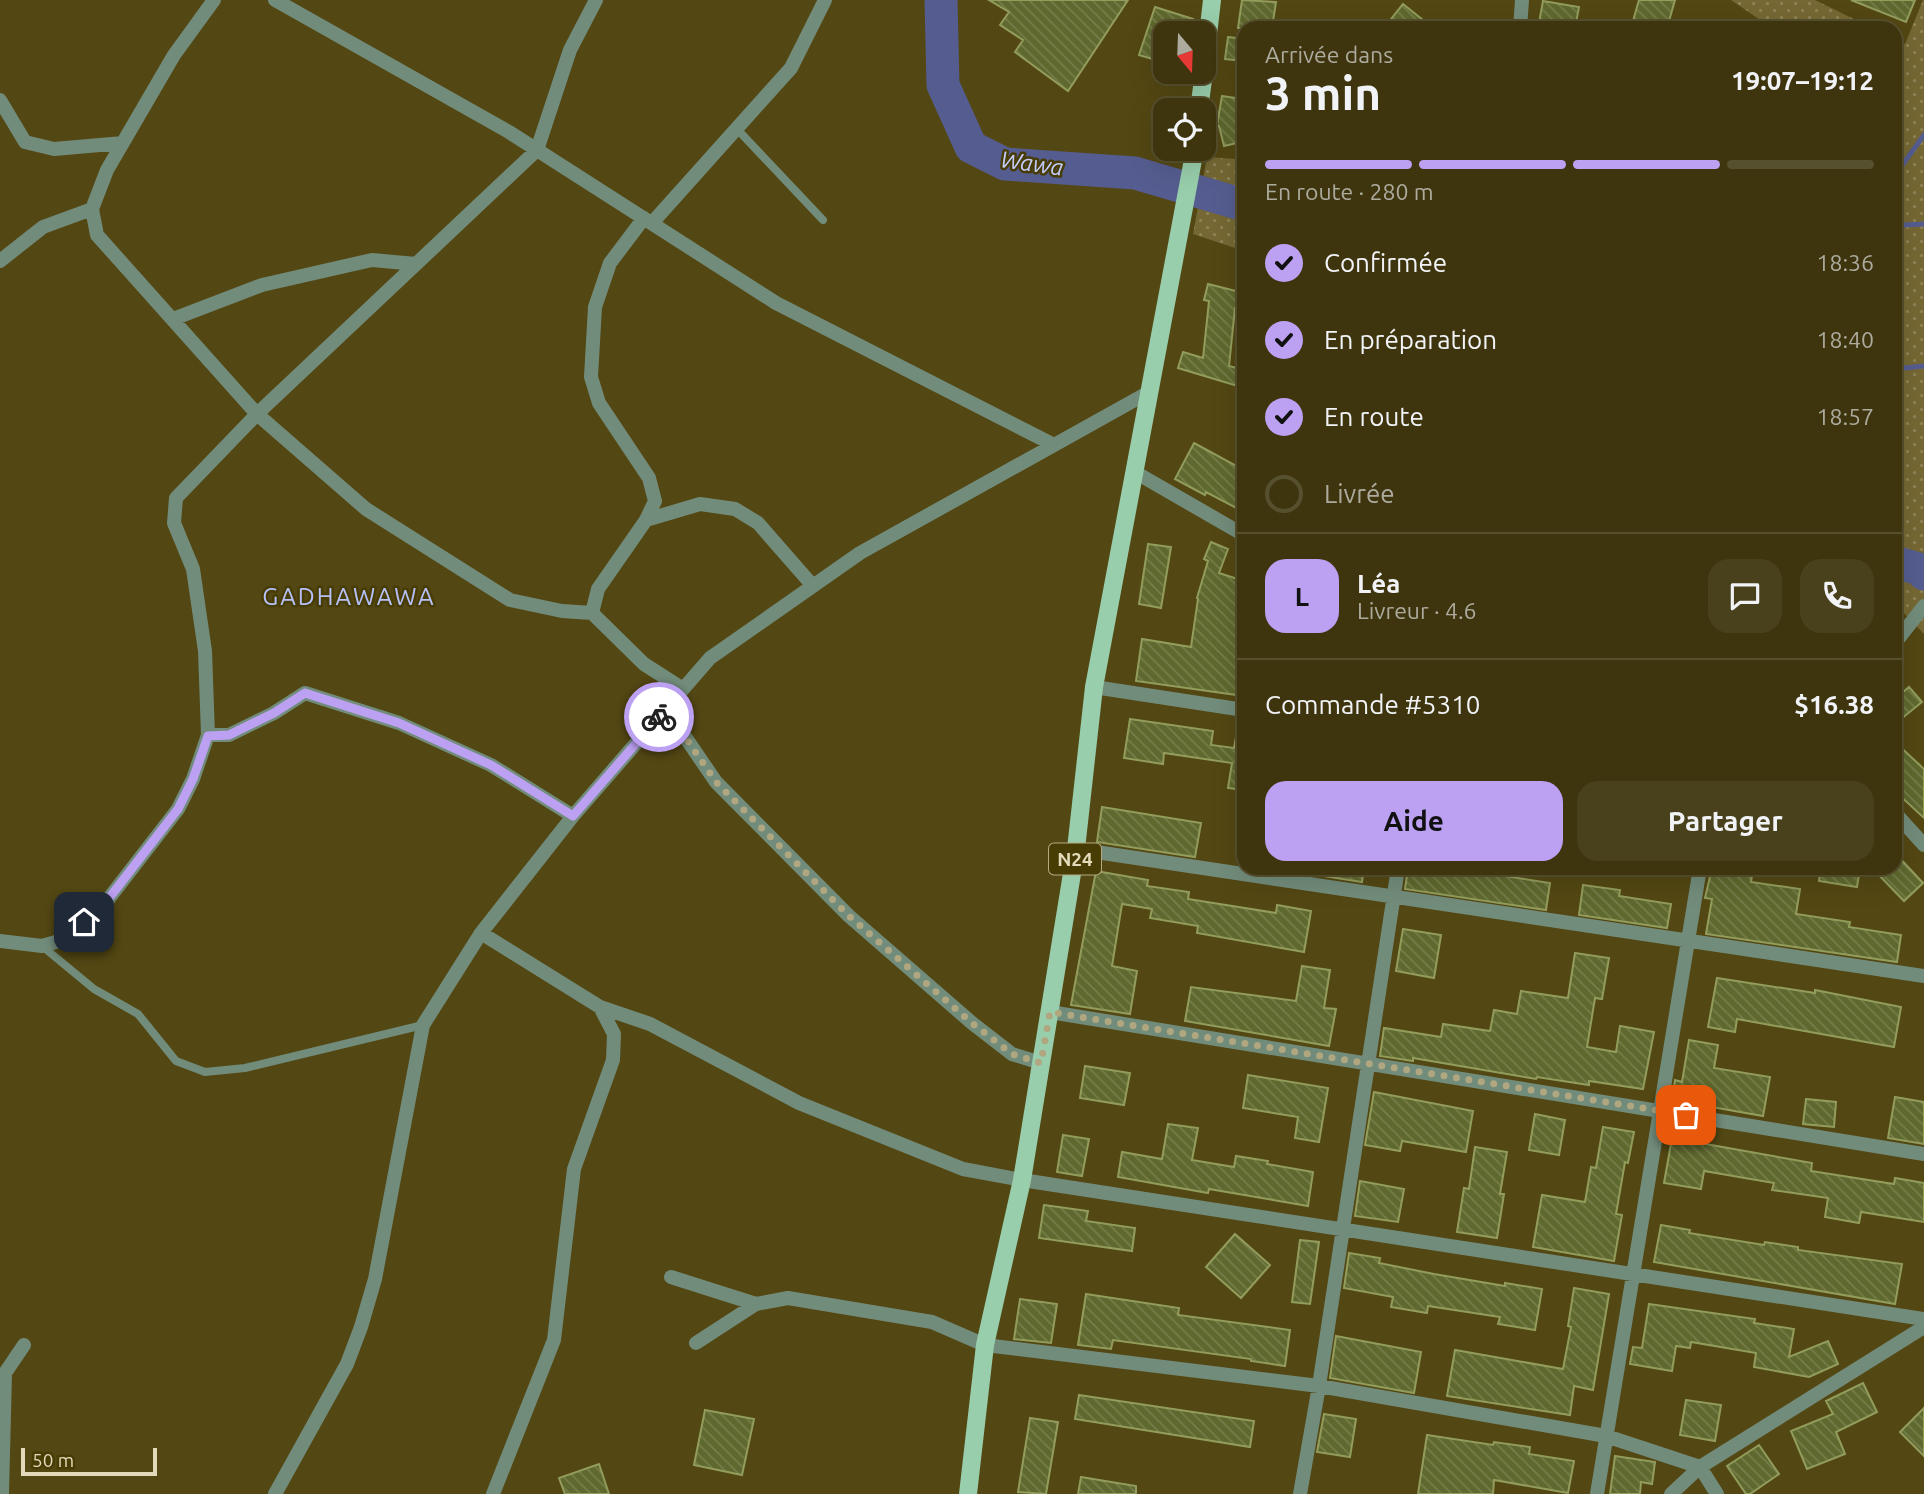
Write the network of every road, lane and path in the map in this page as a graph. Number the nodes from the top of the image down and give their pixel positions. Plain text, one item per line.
1 (214, 0) edge
2 (275, 0) edge
3 (596, 0) edge
4 (825, 0) edge
5 (1212, 0) edge
6 (1522, 0) edge
7 (1210, 21) edge
8 (1520, 21) edge
9 (0, 100) edge
10 (737, 129) junction
11 (123, 143) junction
12 (537, 150) junction
13 (1193, 161) edge
14 (92, 209) junction
15 (823, 220) dead end
16 (648, 221) junction
17 (0, 261) edge
18 (416, 264) junction
19 (173, 319) junction
20 (1151, 391) junction
21 (257, 414) junction
22 (1054, 444) junction
23 (1133, 471) junction
24 (646, 520) junction
25 (1237, 531) edge
26 (813, 586) junction
27 (1923, 608) edge
28 (592, 613) junction
29 (1902, 634) edge
30 (1094, 687) junction
31 (683, 689) junction
32 (666, 709) junction
33 (1237, 709) edge
34 (208, 736) junction
35 (573, 816) junction
36 (1902, 821) edge
37 (1924, 845) edge
38 (1076, 849) junction
39 (1237, 873) edge
40 (1248, 875) edge
41 (1397, 875) edge
42 (1699, 875) edge
43 (1394, 897) junction
44 (481, 933) junction
45 (0, 941) edge
46 (1688, 941) junction
47 (42, 946) junction
48 (1924, 976) edge
49 (600, 1007) junction
50 (1050, 1012) junction
51 (423, 1025) junction
52 (1041, 1063) junction
53 (1368, 1064) junction
54 (1660, 1111) junction
55 (1924, 1154) edge
56 (1023, 1180) junction
57 (1343, 1229) junction
58 (1633, 1274) junction
59 (671, 1277) dead end
60 (756, 1304) junction
61 (1924, 1319) edge
62 (1924, 1327) edge
63 (696, 1343) dead end
64 (24, 1345) dead end
65 (985, 1345) junction
66 (1319, 1386) junction
67 (1606, 1436) junction
68 (1700, 1467) junction
69 (2, 1494) edge
70 (275, 1494) edge
71 (493, 1494) edge
72 (968, 1494) edge
73 (1300, 1494) edge
74 (1597, 1494) edge
75 (1671, 1494) edge
76 (1717, 1494) edge

1 - 11 street
2 - 12 street
3 - 12 street
4 - 10 street
5 - 7 main road
6 - 8 street
9 - 11 street
10 - 15 lane
10 - 16 street
11 - 14 street
12 - 16 street
12 - 18 street
13 - 20 main road, N24
14 - 17 street
14 - 19 street
16 - 22 street
16 - 24 street
18 - 19 street
18 - 21 street
19 - 21 street
20 - 22 street
20 - 23 main road, N24
21 - 28 street
21 - 34 street
22 - 26 street
23 - 25 street
23 - 30 main road, N24
24 - 26 street
24 - 28 street
26 - 31 street
27 - 29 street
28 - 31 street
30 - 33 street
30 - 38 main road, N24
31 - 32 street
32 - 35 street
32 - 52 street
34 - 35 street
34 - 47 street
35 - 44 street
36 - 37 street
38 - 39 street
38 - 50 main road, N24
40 - 43 street
41 - 43 street
42 - 46 street
43 - 46 street
43 - 53 street
44 - 49 street
44 - 51 street
45 - 47 street
46 - 48 street
46 - 54 street
47 - 51 lane
49 - 56 street
49 - 71 street
50 - 52 main road, N24
50 - 53 street
51 - 70 street
52 - 56 main road, N24
53 - 54 street
53 - 57 street
54 - 55 street
54 - 58 street
56 - 57 street
56 - 65 main road, N24
57 - 58 street
57 - 66 street
58 - 61 street
58 - 67 street
59 - 60 street
60 - 63 street
60 - 65 street
62 - 68 street
64 - 69 street
65 - 66 street
65 - 72 main road, N24
66 - 67 street
66 - 73 street
67 - 68 street
67 - 74 street
68 - 75 street
68 - 76 street

